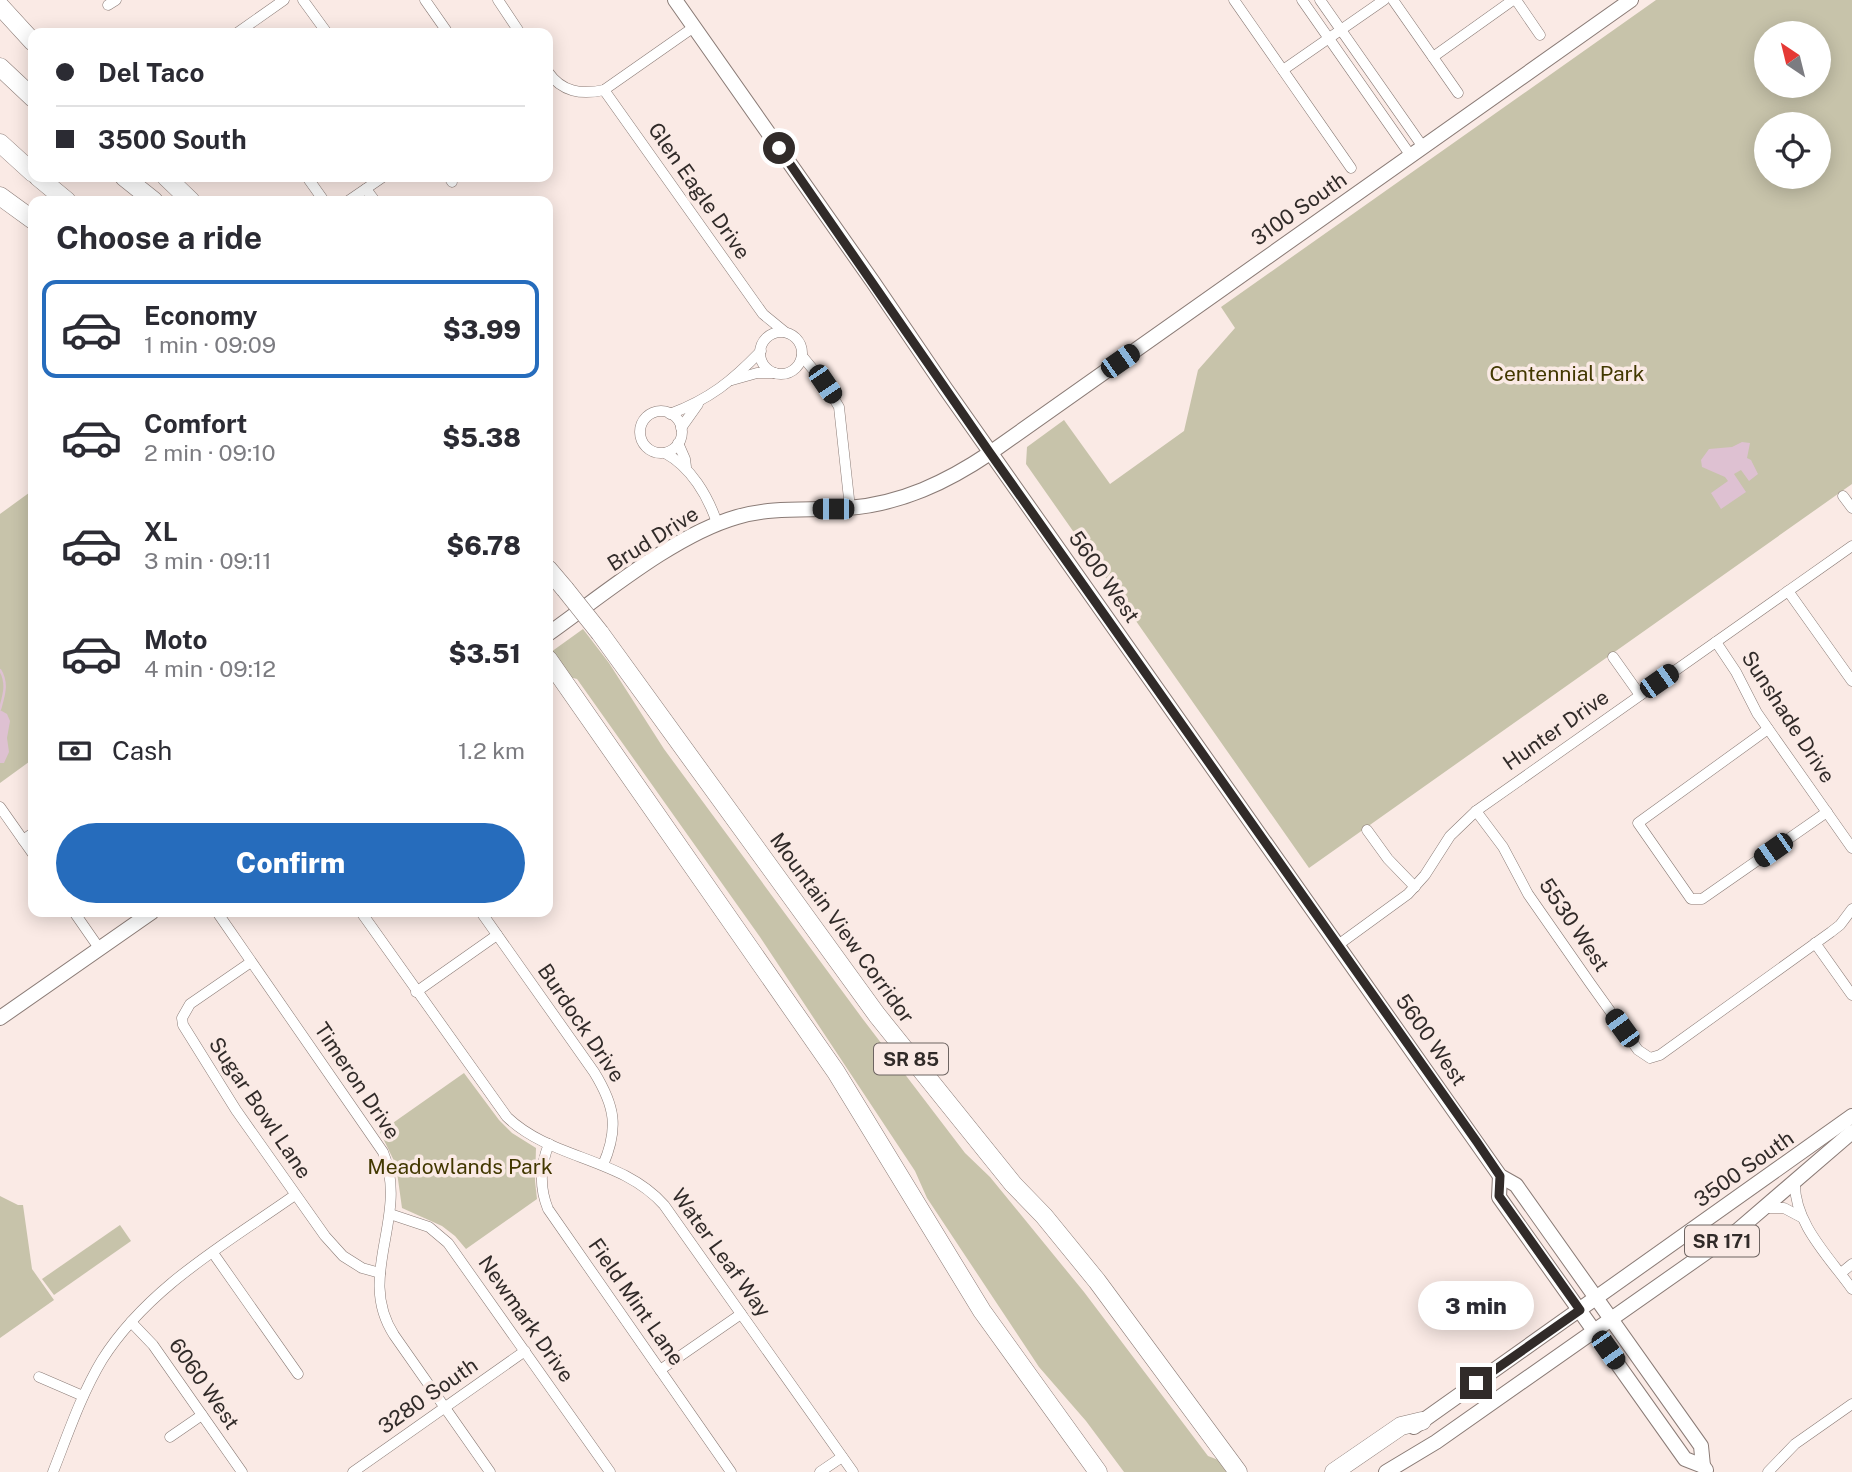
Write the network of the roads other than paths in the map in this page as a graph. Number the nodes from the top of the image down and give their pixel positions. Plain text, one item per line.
1 (284, 0) edge
2 (303, 0) edge
3 (425, 0) edge
4 (498, 0) edge
5 (675, 0) edge
6 (1234, 0) edge
7 (1302, 0) edge
8 (1320, 0) edge
9 (1384, 0) edge
10 (1393, 0) edge
11 (1515, 0) edge
12 (1632, 0) edge
13 (0, 6) edge
14 (694, 27) junction
15 (244, 28) edge
16 (323, 28) edge
17 (445, 28) edge
18 (517, 28) edge
19 (1341, 30) junction
20 (1540, 35) dead end
21 (28, 37) edge
22 (1329, 38) junction
23 (1433, 57) junction
24 (0, 67) edge
25 (1283, 70) junction
26 (553, 79) edge
27 (604, 90) junction
28 (28, 93) edge
29 (1458, 93) dead end
30 (0, 143) edge
31 (1417, 151) junction
32 (1351, 167) dead end
33 (28, 168) edge
34 (44, 182) edge
35 (130, 182) edge
36 (171, 182) edge
37 (376, 182) edge
38 (366, 189) junction
39 (0, 196) edge
40 (60, 196) edge
41 (148, 196) edge
42 (186, 196) edge
43 (356, 196) edge
44 (371, 196) edge
45 (28, 216) edge
46 (763, 314) junction
47 (785, 332) junction
48 (762, 346) junction
49 (802, 356) junction
50 (796, 368) junction
51 (777, 373) junction
52 (816, 373) junction
53 (731, 380) junction
54 (698, 404) junction
55 (670, 414) junction
56 (681, 428) junction
57 (678, 443) junction
58 (665, 453) junction
59 (990, 453) junction
60 (686, 467) junction
61 (1843, 496) dead end
62 (850, 508) junction
63 (1852, 508) edge
64 (717, 523) junction
65 (1852, 546) edge
66 (553, 575) edge
67 (1788, 591) junction
68 (553, 631) edge
69 (1716, 642) junction
70 (1613, 657) dead end
71 (553, 666) edge
72 (1852, 681) edge
73 (1640, 695) junction
74 (1768, 729) junction
75 (0, 807) edge
76 (1476, 811) junction
77 (1827, 812) junction
78 (1367, 830) dead end
79 (28, 836) edge
80 (23, 840) junction
81 (28, 847) edge
82 (1852, 848) edge
83 (1415, 887) junction
84 (1852, 909) edge
85 (77, 917) edge
86 (145, 917) edge
87 (220, 917) edge
88 (364, 917) edge
89 (484, 917) edge
90 (497, 935) junction
91 (1815, 943) junction
92 (1338, 945) junction
93 (99, 948) junction
94 (251, 962) junction
95 (416, 992) junction
96 (1852, 995) edge
97 (0, 1018) edge
98 (1852, 1116) edge
99 (1852, 1132) edge
100 (549, 1143) junction
101 (603, 1165) junction
102 (1500, 1176) junction
103 (1795, 1181) junction
104 (296, 1195) junction
105 (1765, 1208) junction
106 (390, 1214) junction
107 (1801, 1217) junction
108 (213, 1253) junction
109 (1852, 1264) edge
110 (380, 1273) junction
111 (1840, 1273) junction
112 (1852, 1289) edge
113 (1597, 1299) junction
114 (1580, 1310) junction
115 (741, 1314) junction
116 (1611, 1319) junction
117 (131, 1322) junction
118 (1595, 1331) junction
119 (525, 1351) junction
120 (660, 1370) junction
121 (1165, 1371) junction
122 (299, 1374) dead end
123 (38, 1377) dead end
124 (1028, 1378) junction
125 (83, 1396) junction
126 (1852, 1405) edge
127 (445, 1408) junction
128 (1056, 1414) junction
129 (202, 1415) junction
130 (1422, 1421) junction
131 (170, 1437) dead end
132 (842, 1457) junction
133 (1705, 1469) edge
134 (52, 1472) edge
135 (242, 1472) edge
136 (353, 1472) edge
137 (490, 1472) edge
138 (610, 1472) edge
139 (731, 1472) edge
140 (820, 1472) edge
141 (853, 1472) edge
142 (1089, 1472) edge
143 (1098, 1472) edge
144 (1109, 1472) edge
145 (1238, 1472) edge
146 (1247, 1472) edge
147 (1334, 1472) edge
148 (1350, 1472) edge
149 (1386, 1472) edge
150 (1768, 1472) edge

1 - 15 street
2 - 16 street
3 - 17 street
4 - 18 street
5 - 14 main road, 5600 West
6 - 25 street
7 - 22 street
8 - 19 street
9 - 19 street
10 - 23 street
11 - 20 street
11 - 23 street
12 - 31 main road, 3100 South
13 - 21 highway
14 - 27 street
14 - 59 main road, 5600 West
19 - 22 street
19 - 31 street
22 - 25 street
22 - 31 street
23 - 29 street
24 - 28 highway
25 - 32 street
26 - 27 street
27 - 46 street, Glen Eagle Drive
30 - 33 highway
31 - 59 main road, 3100 South
34 - 40 highway
35 - 41 highway
36 - 42 highway
37 - 38 street
38 - 43 street
38 - 44 street
39 - 45 highway
46 - 47 street, Glen Eagle Drive
46 - 48 street
47 - 48 street
47 - 49 street
48 - 51 street
48 - 53 street
49 - 50 street
49 - 52 street
50 - 51 street
50 - 52 street
51 - 53 street
52 - 62 street
53 - 54 street
54 - 55 street
54 - 56 street
55 - 56 street
55 - 58 street
56 - 57 street
57 - 58 street
57 - 60 street
58 - 60 street
59 - 62 main road, Brud Drive
59 - 92 main road, 5600 West
60 - 64 street
61 - 63 street
62 - 64 main road, Brud Drive
64 - 68 main road, Brud Drive
65 - 67 street, Hunter Drive
66 - 121 highway, Mountain View Corridor / SR 85, bridge
67 - 69 street, Hunter Drive
67 - 72 street
69 - 73 street, Hunter Drive
69 - 74 street, Sunshade Drive
70 - 73 street
71 - 124 highway
73 - 76 street, Hunter Drive
74 - 77 street, Sunshade Drive
74 - 77 street
75 - 80 street
76 - 83 street, Hunter Drive
76 - 91 street, 5530 West
77 - 82 street, Sunshade Drive
78 - 83 street
79 - 80 street
80 - 81 street
83 - 92 street, Hunter Drive
84 - 91 street
85 - 93 street
86 - 93 main road
87 - 94 street, Timeron Drive
88 - 95 street, Water Leaf Way
89 - 90 street, Burdock Drive
90 - 95 street
90 - 101 street, Burdock Drive
91 - 96 street
92 - 102 main road, 5600 West
93 - 97 main road
94 - 104 street, Sugar Bowl Lane
94 - 106 street, Timeron Drive
95 - 100 street, Water Leaf Way
98 - 113 main road, 3500 South / SR 171
99 - 103 main road, 3500 South / SR 171
100 - 101 street, Water Leaf Way
100 - 120 street, Field Mint Lane
101 - 115 street, Water Leaf Way
102 - 113 main road, 5600 West
102 - 114 main road, 5600 West
103 - 105 main road, 3500 South / SR 171
103 - 107 street
104 - 108 street
104 - 110 street, Sugar Bowl Lane
105 - 107 street
105 - 116 main road, 3500 South / SR 171
106 - 110 street, Timeron Drive
106 - 119 street, Newmark Drive
107 - 111 street
108 - 117 street
108 - 122 street
109 - 111 street
110 - 127 street, Timeron Drive
111 - 112 street
113 - 114 main road, 3500 South / SR 171
113 - 116 main road, 5600 West
114 - 118 main road, 5600 West
114 - 130 main road, 3500 South / SR 171
115 - 120 street
115 - 132 street, Water Leaf Way
116 - 118 main road, 3500 South / SR 171
116 - 133 main road, 5600 West
117 - 125 street
117 - 129 street, 6060 West
118 - 133 main road, 5600 West
118 - 149 main road, 3500 South / SR 171
119 - 127 street, 3280 South
119 - 138 street, Newmark Drive
120 - 139 street, Field Mint Lane
121 - 145 highway, Mountain View Corridor / SR 85
121 - 146 highway
123 - 125 street
124 - 128 highway
124 - 142 highway
125 - 134 street
126 - 150 street
127 - 136 street, 3280 South
127 - 137 street, Timeron Drive
128 - 143 highway
128 - 144 highway
129 - 131 street
129 - 135 street, 6060 West
130 - 147 highway
130 - 148 main road, 3500 South / SR 171
132 - 140 street
132 - 141 street, Water Leaf Way

